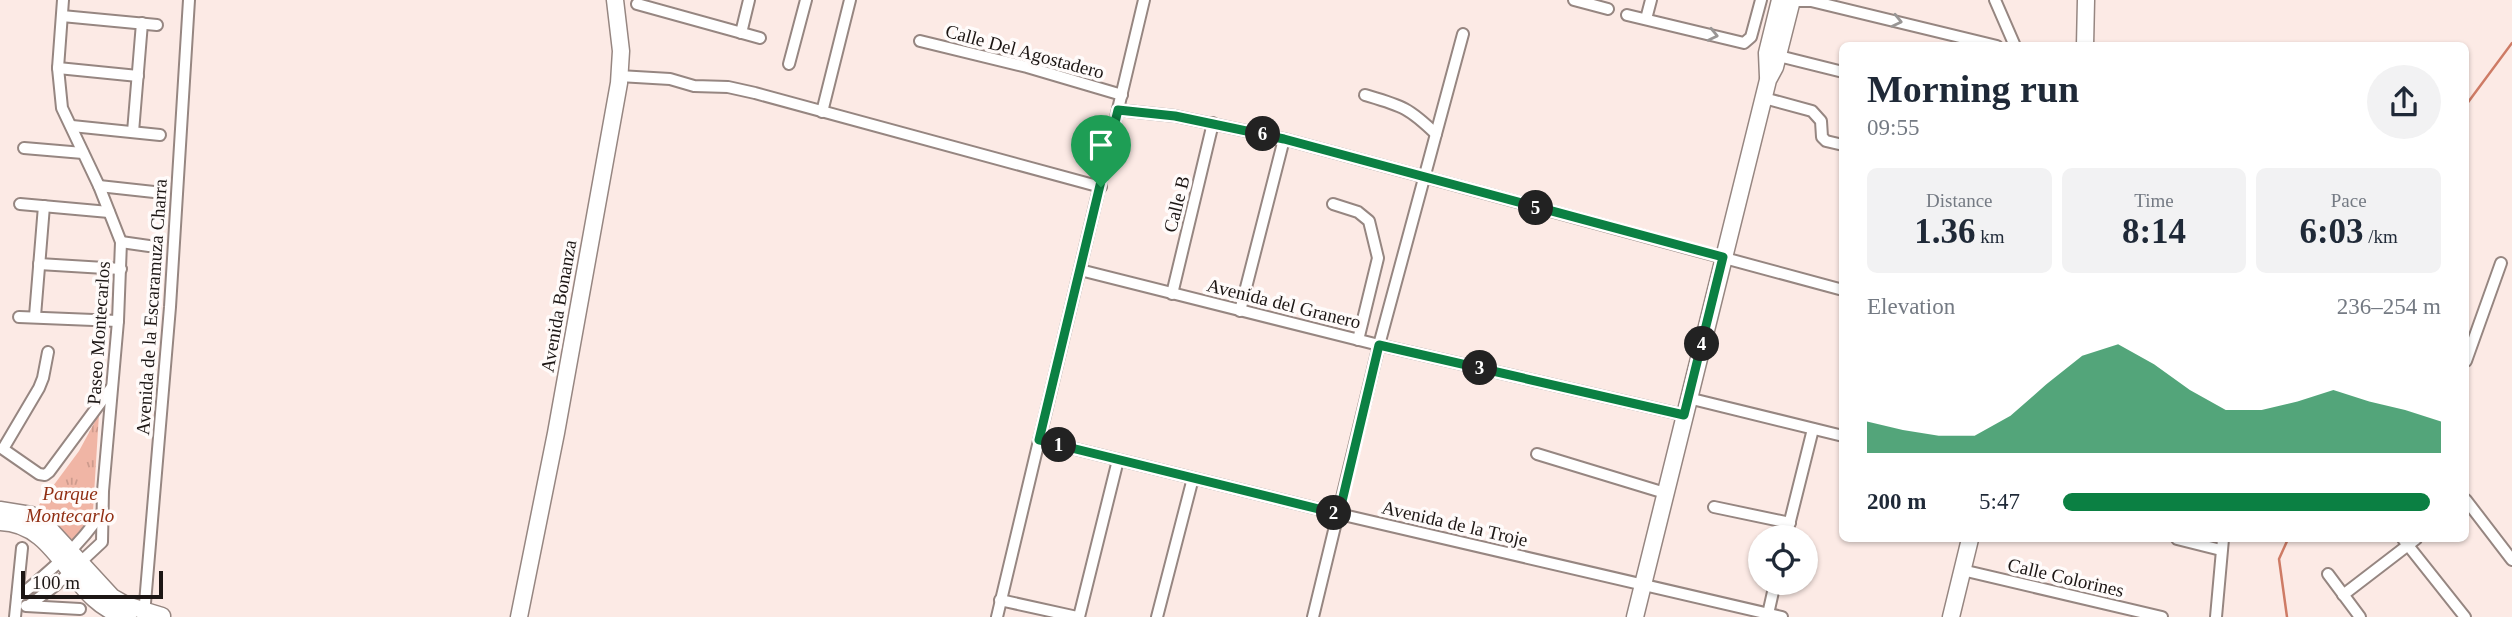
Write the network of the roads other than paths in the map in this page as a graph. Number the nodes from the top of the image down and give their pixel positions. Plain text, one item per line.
1 (62, 0) edge
2 (189, 0) edge
3 (615, 0) edge
4 (749, 0) edge
5 (806, 0) edge
6 (850, 0) edge
7 (1144, 0) edge
8 (1574, 0) edge
9 (1651, 0) edge
10 (1811, 0) edge
11 (1995, 0) edge
12 (2086, 0) edge
13 (1593, 2) edge
14 (1831, 3) edge
15 (637, 4) dead end
16 (1774, 7) edge
17 (1608, 9) dead end
18 (1628, 15) dead end
19 (62, 16) junction
20 (1646, 19) junction
21 (142, 23) junction
22 (157, 24) dead end
23 (741, 33) junction
24 (1463, 34) dead end
25 (761, 38) dead end
26 (1777, 38) junction
27 (919, 41) dead end
28 (1982, 42) edge
29 (2013, 42) edge
30 (2085, 42) edge
31 (1779, 56) junction
32 (789, 64) dead end
33 (58, 68) junction
34 (1839, 71) edge
35 (138, 76) junction
36 (619, 76) junction
37 (1768, 80) junction
38 (1122, 94) junction
39 (1365, 95) dead end
40 (1764, 99) junction
41 (1118, 110) junction
42 (822, 112) junction
43 (1213, 123) junction
44 (72, 126) junction
45 (133, 132) junction
46 (1436, 134) junction
47 (160, 135) dead end
48 (1284, 139) junction
49 (1839, 144) edge
50 (24, 148) dead end
51 (83, 153) junction
52 (1423, 178) junction
53 (99, 186) junction
54 (1101, 187) junction
55 (154, 192) dead end
56 (20, 204) dead end
57 (1333, 204) dead end
58 (44, 206) junction
59 (110, 212) junction
60 (121, 242) junction
61 (149, 246) dead end
62 (1723, 257) junction
63 (2501, 263) dead end
64 (39, 264) junction
65 (121, 269) junction
66 (1080, 270) junction
67 (1839, 289) edge
68 (1172, 294) junction
69 (1240, 311) junction
70 (35, 316) junction
71 (19, 317) dead end
72 (118, 321) junction
73 (1358, 340) junction
74 (1379, 345) junction
75 (48, 352) dead end
76 (2469, 353) edge
77 (112, 387) junction
78 (1688, 398) junction
79 (1684, 415) junction
80 (1813, 429) junction
81 (1839, 435) edge
82 (1039, 440) junction
83 (1537, 454) dead end
84 (1118, 460) junction
85 (1193, 478) junction
86 (1665, 493) junction
87 (2469, 504) edge
88 (1714, 507) dead end
89 (0, 510) edge
90 (102, 512) junction
91 (1339, 514) junction
92 (0, 522) edge
93 (1790, 523) joint
94 (1969, 542) edge
95 (2199, 542) edge
96 (2408, 542) edge
97 (2410, 542) edge
98 (2222, 545) edge
99 (22, 548) dead end
100 (2512, 560) edge
101 (70, 561) junction
102 (1962, 570) junction
103 (2328, 574) dead end
104 (1643, 584) junction
105 (1772, 595) edge
106 (2343, 595) junction
107 (1000, 600) junction
108 (19, 607) edge
109 (80, 609) dead end
110 (148, 614) edge
111 (1768, 614) junction
112 (162, 616) edge
113 (128, 617) edge
114 (172, 617) edge
115 (519, 617) edge
116 (997, 617) edge
117 (1078, 617) edge
118 (1157, 617) edge
119 (1312, 617) edge
120 (1635, 617) edge
121 (1782, 617) edge
122 (1951, 617) edge
123 (2162, 617) edge
124 (2216, 617) edge
125 (2360, 617) edge
126 (2465, 617) edge

1 - 19 street, Paseo Montecarlos
2 - 110 street, Avenida de la Escaramuza Charra
3 - 36 street, Avenida Bonanza
4 - 23 street
5 - 32 street
6 - 42 street
7 - 38 street
8 - 13 street
9 - 20 street
10 - 14 street
10 - 16 street
11 - 29 street
12 - 30 street
13 - 17 street
14 -> 28 street
15 - 23 street
20 -> 16 street
16 - 26 street
18 - 20 street
19 - 21 street
19 - 33 street, Paseo Montecarlos
21 - 22 street
21 - 35 street
23 - 25 street
24 - 46 street
26 - 31 street
26 - 37 street
27 - 38 street, Calle Del Agostadero
31 - 34 street
31 - 37 street
33 - 35 street
33 - 44 street, Paseo Montecarlos
35 - 45 street
36 - 42 street
36 - 115 street, Avenida Bonanza
37 - 40 street
38 - 41 street
39 - 46 street
40 - 49 street
40 - 62 street
41 - 43 street
41 - 54 street
42 - 54 street
43 - 48 street
43 - 68 street, Calle B
44 - 45 street
44 - 51 street, Paseo Montecarlos
45 - 47 street
46 - 52 street
48 - 52 street
48 - 69 street
50 - 51 street
51 - 53 street, Paseo Montecarlos
52 - 62 street
52 - 74 street
53 - 55 street
53 - 59 street, Paseo Montecarlos
54 - 66 street
56 - 58 street
57 - 73 street
58 - 59 street
58 - 64 street
59 - 60 street, Paseo Montecarlos
60 - 61 street
60 - 65 street, Paseo Montecarlos
62 - 67 street
62 - 78 street
63 - 76 street
64 - 65 street
64 - 70 street
65 - 72 street, Paseo Montecarlos
66 - 68 street, Avenida del Granero
66 - 82 street
68 - 69 street, Avenida del Granero
69 - 73 street, Avenida del Granero
70 - 71 street
70 - 72 street
72 - 77 street, Paseo Montecarlos
73 - 74 street, Avenida del Granero
74 - 79 street, Avenida del Granero
74 - 91 street
75 - 77 street
77 - 90 street, Paseo Montecarlos
78 - 79 street
78 - 80 street
79 - 86 street
80 - 81 street
80 - 93 street
82 - 84 street, Avenida de la Troje
82 - 107 street
83 - 86 street
84 - 85 street, Avenida de la Troje
84 - 117 street
85 - 91 street, Avenida de la Troje
85 - 118 street
86 - 104 street
87 - 100 street
88 - 93 street
89 - 101 street
90 - 101 street, Paseo Montecarlos
90 - 101 street, Paseo Montecarlos
91 - 104 street, Avenida de la Troje
91 - 119 street
92 - 101 street
94 - 102 street
95 - 98 street
96 - 106 street
97 - 126 street
98 - 124 street
99 - 108 street
101 - 108 street, Paseo Montecarlos
101 - 110 street
101 - 113 street
102 - 122 street
102 - 123 street, Calle Colorines
103 - 106 street
104 - 111 street, Avenida de la Troje
104 - 120 street
105 - 111 street
106 - 125 street
107 - 116 street
107 - 117 street
108 - 109 street
110 - 112 street
111 - 121 street, Avenida de la Troje
112 - 114 street

